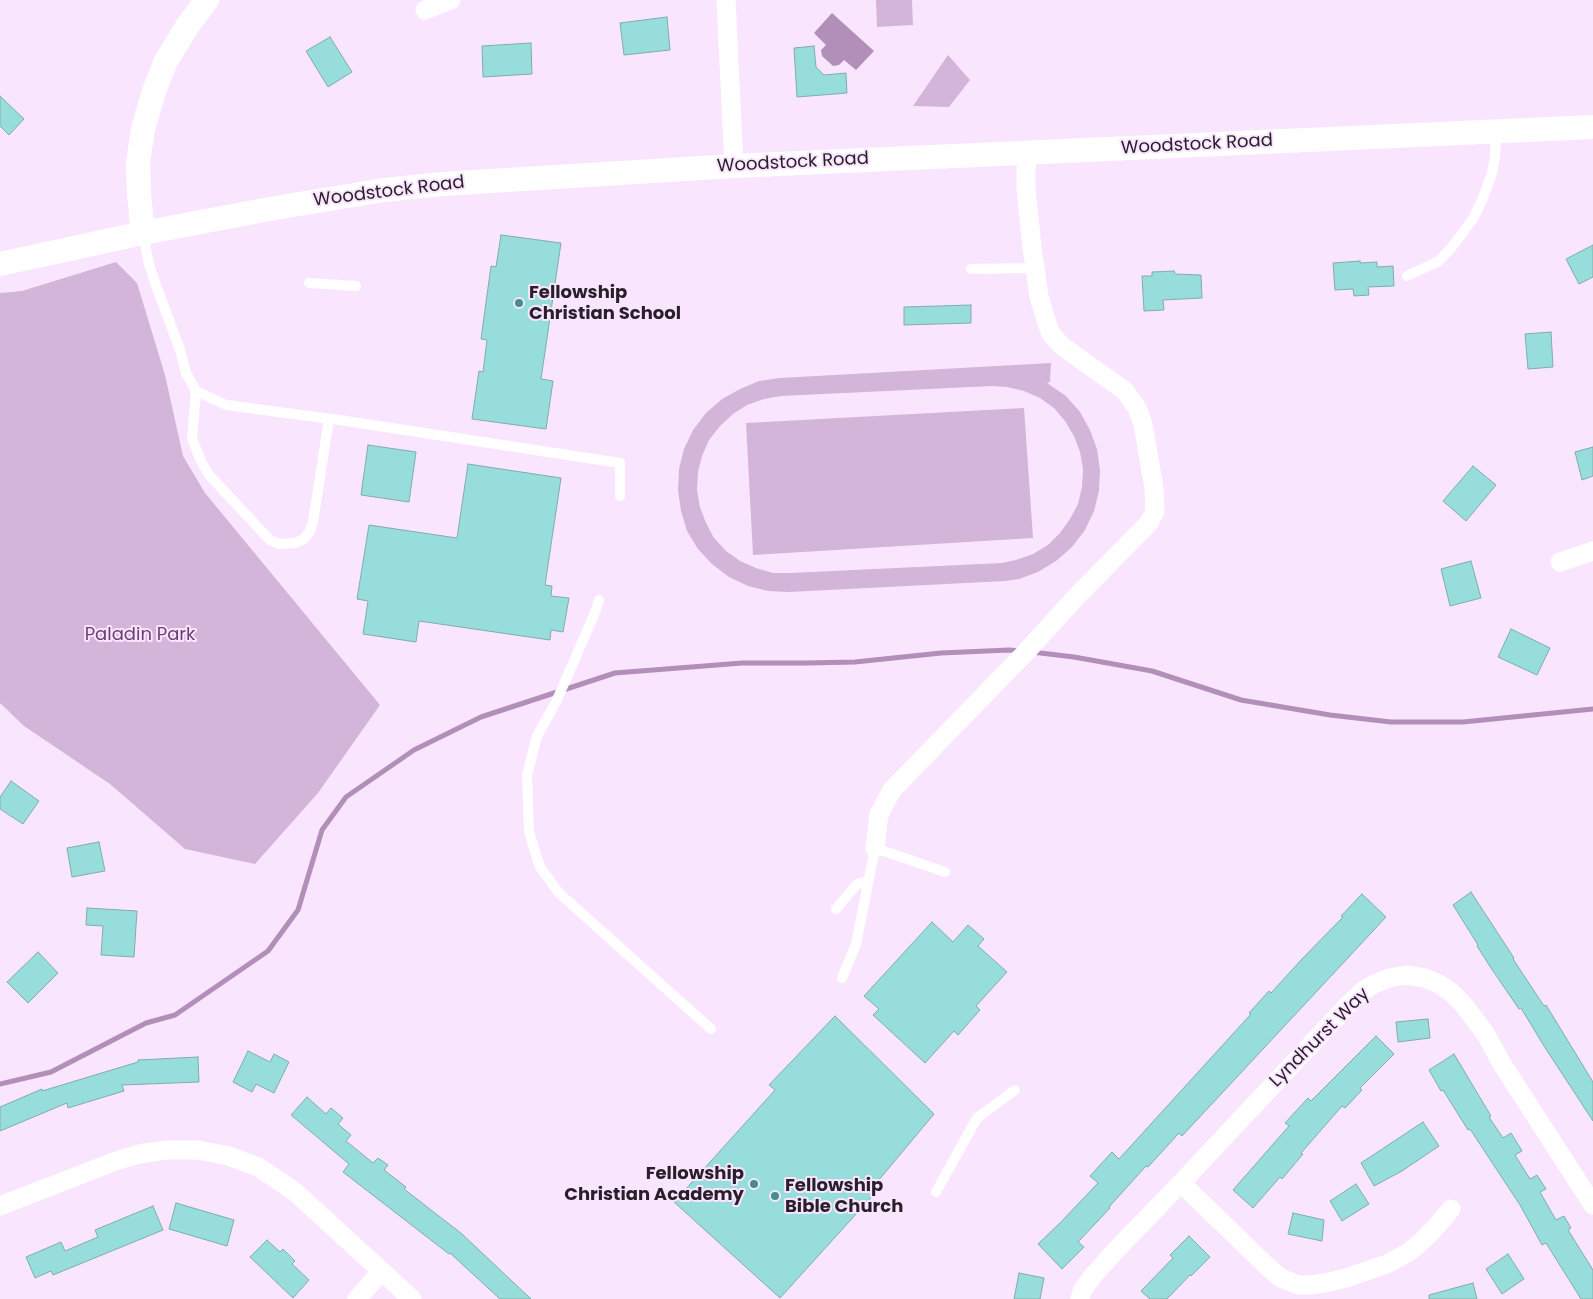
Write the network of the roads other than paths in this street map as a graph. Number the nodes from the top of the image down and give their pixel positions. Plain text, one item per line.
1 (208, 0) edge
2 (451, 0) edge
3 (726, 0) edge
4 (425, 10) dead end
5 (1593, 127) edge
6 (1496, 131) junction
7 (1028, 152) junction
8 (734, 166) junction
9 (144, 234) junction
10 (0, 264) edge
11 (1035, 268) junction
12 (971, 269) dead end
13 (1407, 276) dead end
14 (309, 283) dead end
15 (356, 286) dead end
16 (196, 391) junction
17 (329, 419) junction
18 (620, 496) dead end
19 (1593, 551) edge
20 (1560, 562) dead end
21 (599, 600) dead end
22 (875, 848) junction
23 (945, 872) dead end
24 (868, 881) junction
25 (836, 909) dead end
26 (842, 978) dead end
27 (711, 1029) dead end
28 (1015, 1090) dead end
29 (1181, 1184) junction
30 (936, 1192) dead end
31 (1593, 1205) edge
32 (0, 1206) edge
33 (1451, 1209) dead end
34 (382, 1271) junction
35 (357, 1299) edge
36 (412, 1299) edge
37 (1080, 1299) edge

1 - 9 street
2 - 4 street
3 - 8 street
5 - 6 street, Woodstock Road
6 - 7 street, Woodstock Road
6 - 13 lane
7 - 8 street, Woodstock Road
7 - 11 street
8 - 9 street, Woodstock Road
9 - 10 street, Woodstock Road
9 - 16 lane
11 - 12 lane
11 - 22 street
14 - 15 lane
16 - 17 lane
16 - 17 lane
17 - 18 lane
19 - 20 street
21 - 27 lane
22 - 23 lane
22 - 24 lane
24 - 25 lane
24 - 26 lane
28 - 30 lane
29 - 31 street, Lyndhurst Way
29 - 33 street
29 - 37 street, Lyndhurst Way
32 - 34 street
34 - 35 street
34 - 36 street

